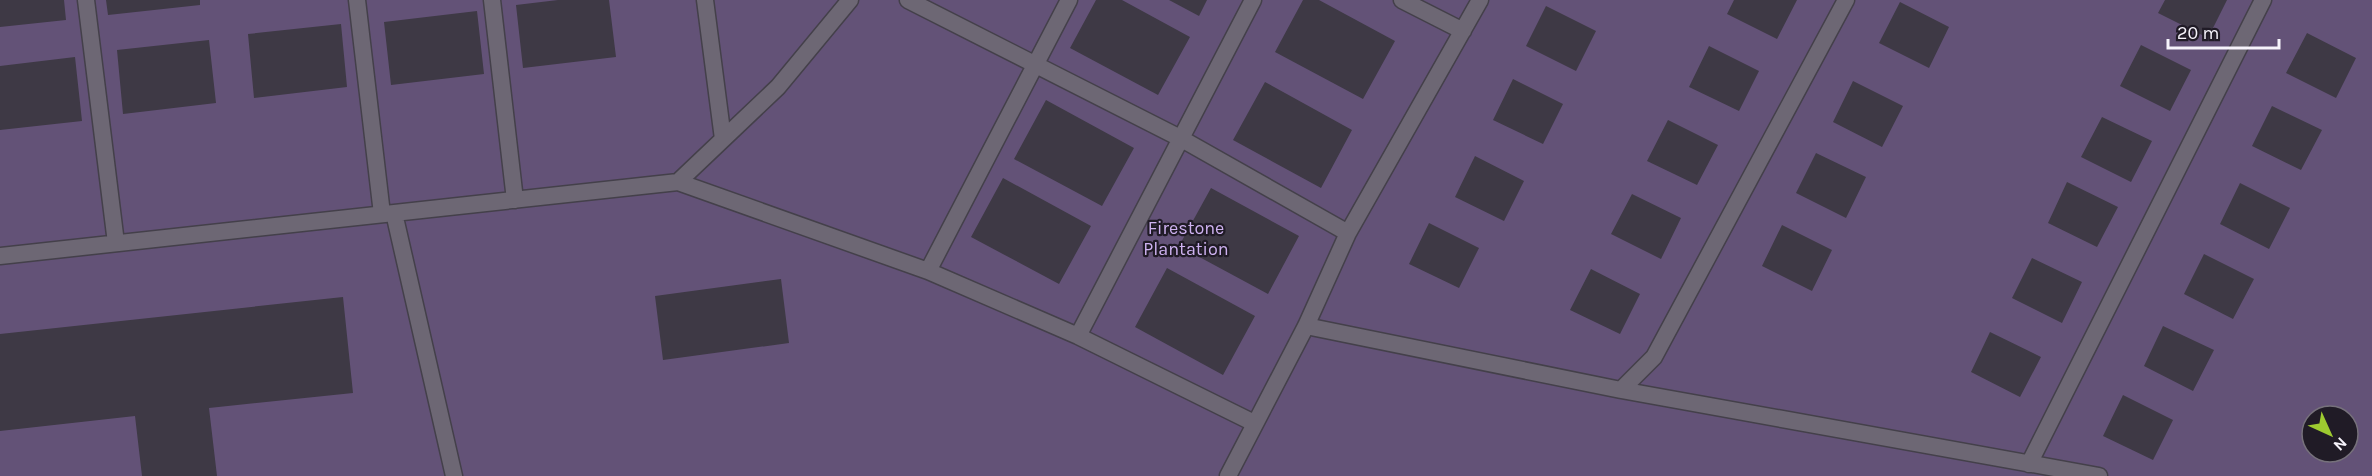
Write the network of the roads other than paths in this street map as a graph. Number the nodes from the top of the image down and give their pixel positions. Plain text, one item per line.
1 (86, 0) edge
2 (357, 0) edge
3 (492, 0) edge
4 (705, 0) edge
5 (850, 0) edge
6 (908, 0) edge
7 (1069, 0) edge
8 (1253, 0) edge
9 (1402, 0) edge
10 (1480, 0) edge
11 (1846, 0) edge
12 (2263, 0) edge
13 (1463, 32) junction
14 (1037, 65) junction
15 (1180, 138) junction
16 (723, 139) junction
17 (678, 182) junction
18 (515, 200) junction
19 (388, 214) junction
20 (1348, 233) junction
21 (116, 243) junction
22 (0, 256) edge
23 (928, 271) junction
24 (1306, 326) junction
25 (1078, 336) junction
26 (1621, 390) junction
27 (1254, 423) junction
28 (2029, 464) junction
29 (454, 476) edge
30 (1228, 476) edge
31 (2099, 476) edge

1 - 21 street
2 - 19 street
3 - 18 street
4 - 16 street
5 - 16 street
6 - 14 street
7 - 14 street
8 - 15 street
9 - 13 street
10 - 13 street
11 - 26 street
12 - 28 street
13 - 20 street
14 - 15 street
14 - 23 street
15 - 20 street
15 - 25 street
16 - 17 street
17 - 18 street
17 - 23 street
18 - 19 street
19 - 21 street
19 - 29 street
20 - 24 street
21 - 22 street
23 - 25 street
24 - 26 street
24 - 27 street
25 - 27 street
26 - 28 street
27 - 30 street
28 - 31 street

